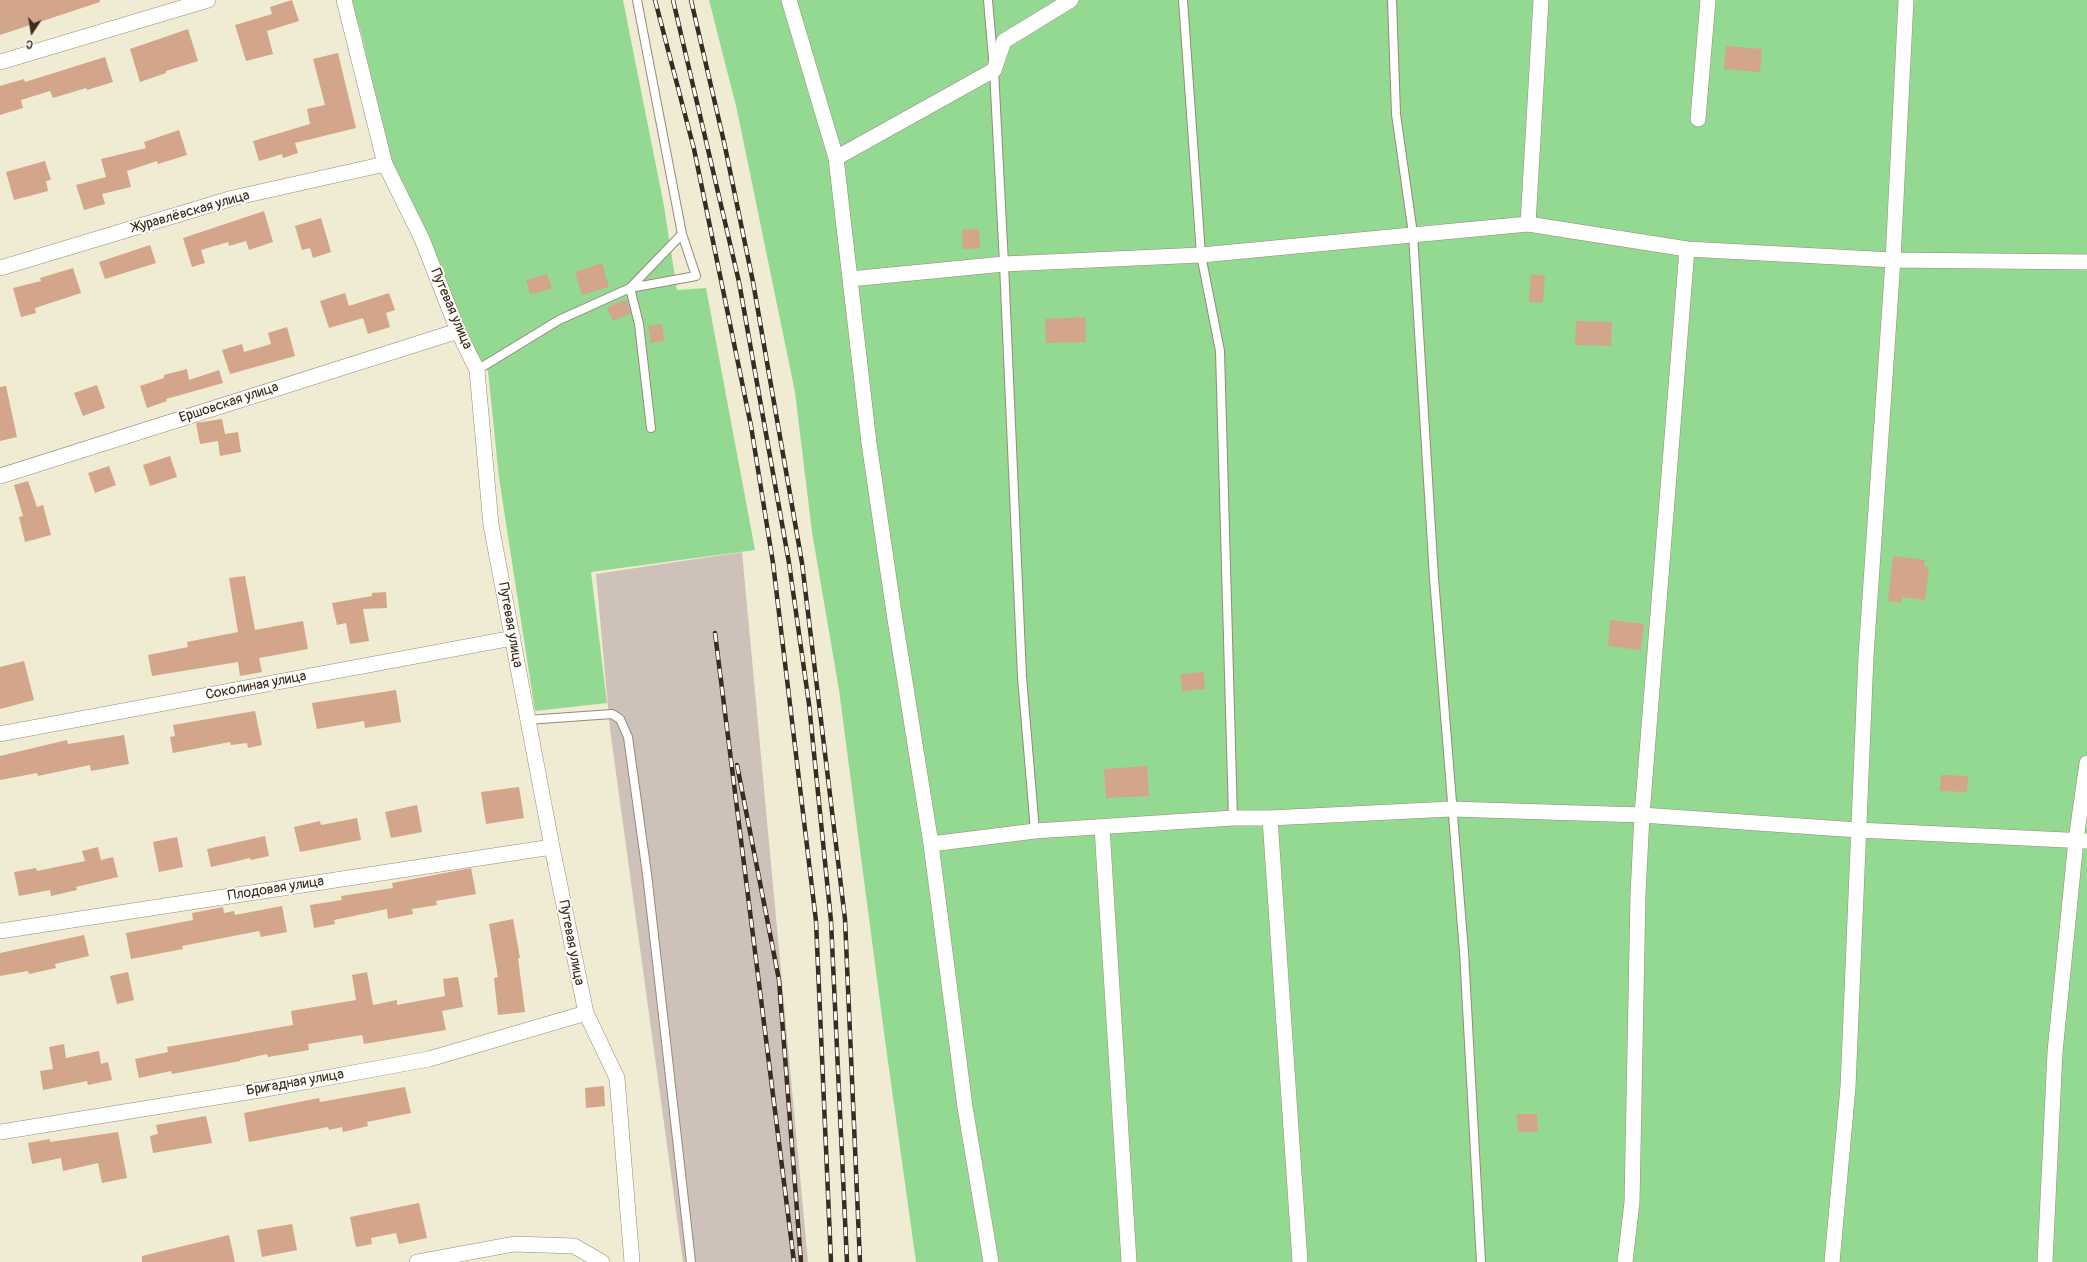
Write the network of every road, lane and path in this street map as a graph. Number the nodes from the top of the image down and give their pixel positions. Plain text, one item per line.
1 (208, 0) edge
2 (344, 0) edge
3 (637, 0) edge
4 (789, 0) edge
5 (988, 0) edge
6 (1071, 0) edge
7 (1183, 0) edge
8 (1392, 0) edge
9 (1540, 0) edge
10 (1708, 0) edge
11 (1906, 0) edge
12 (0, 62) edge
13 (994, 70) junction
14 (1698, 119) dead end
15 (836, 158) junction
16 (385, 164) junction
17 (1528, 224) junction
18 (682, 234) junction
19 (1413, 234) junction
20 (1687, 249) junction
21 (1201, 255) junction
22 (1893, 260) junction
23 (2087, 262) edge
24 (1004, 264) junction
25 (0, 268) edge
26 (850, 279) junction
27 (630, 288) junction
28 (458, 331) junction
29 (477, 370) junction
30 (650, 428) dead end
31 (0, 476) edge
32 (513, 638) junction
33 (527, 720) junction
34 (0, 734) edge
35 (2087, 763) edge
36 (1451, 809) junction
37 (1642, 815) junction
38 (1233, 818) junction
39 (1270, 818) junction
40 (1102, 827) junction
41 (1858, 830) junction
42 (1035, 831) junction
43 (2082, 840) edge
44 (931, 844) junction
45 (552, 847) junction
46 (0, 931) edge
47 (586, 1013) junction
48 (0, 1132) edge
49 (417, 1262) edge
50 (602, 1262) edge
51 (632, 1262) edge
52 (691, 1262) edge
53 (991, 1262) edge
54 (1129, 1262) edge
55 (1300, 1262) edge
56 (1481, 1262) edge
57 (1625, 1262) edge
58 (1832, 1262) edge
59 (2045, 1262) edge

1 - 12 street
2 - 16 street, Путевая улица
3 - 18 lane
4 - 15 street
5 - 13 lane
6 - 13 street
7 - 21 lane
8 - 19 lane
9 - 17 street
10 - 14 street
11 - 22 street
13 - 15 street
13 - 24 lane
15 - 26 street
16 - 25 street, Журавлёвская улица
16 - 28 street, Путевая улица
17 - 19 street
17 - 20 street
18 - 27 lane
18 - 27 lane
19 - 21 street
19 - 36 lane
20 - 22 street
20 - 37 street
21 - 24 street
21 - 38 lane
22 - 23 street
22 - 41 street
24 - 26 street
24 - 42 lane
26 - 44 street
27 - 29 lane
27 - 30 lane
28 - 29 street, Путевая улица
28 - 31 street, Ершовская улица
29 - 32 street, Путевая улица
32 - 33 street, Путевая улица
32 - 34 street, Соколиная улица
33 - 45 street, Путевая улица
33 - 52 lane
35 - 43 street
36 - 37 street
36 - 39 street
36 - 56 lane
37 - 41 street
37 - 57 street
38 - 39 street
38 - 40 street
39 - 55 street
40 - 42 street
40 - 54 street
41 - 43 street
41 - 58 street
42 - 44 street
43 - 59 street
44 - 53 street
45 - 46 street, Плодовая улица
45 - 47 street, Путевая улица
47 - 48 street, Бригадная улица
47 - 51 street, Путевая улица
49 - 50 street

